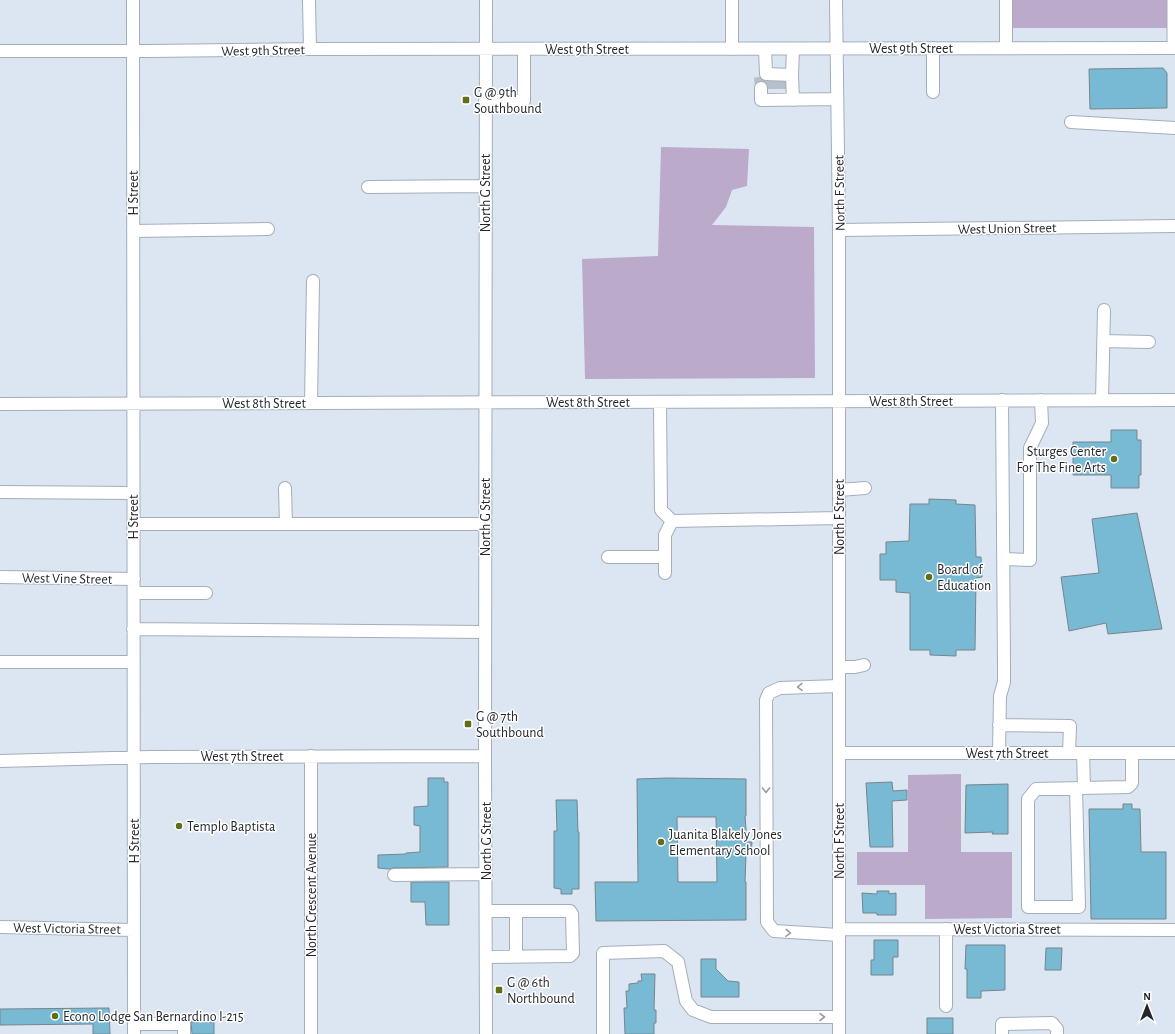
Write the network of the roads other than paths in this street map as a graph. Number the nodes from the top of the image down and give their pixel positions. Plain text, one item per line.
1 (133, 0) edge
2 (309, 0) edge
3 (486, 0) edge
4 (732, 0) edge
5 (836, 0) edge
6 (1006, 0) edge
7 (1175, 0) edge
8 (1175, 41) edge
9 (836, 48) junction
10 (933, 48) junction
11 (1006, 48) junction
12 (1175, 48) edge
13 (310, 49) junction
14 (486, 49) junction
15 (524, 49) junction
16 (732, 49) junction
17 (765, 49) junction
18 (793, 49) junction
19 (0, 52) edge
20 (133, 52) junction
21 (776, 84) junction
22 (933, 92) dead end
23 (837, 99) junction
24 (485, 101) junction
25 (1071, 122) dead end
26 (1175, 128) edge
27 (485, 186) junction
28 (368, 187) dead end
29 (1175, 226) edge
30 (268, 229) dead end
31 (839, 230) junction
32 (133, 231) junction
33 (312, 281) dead end
34 (1104, 310) dead end
35 (1104, 341) junction
36 (1149, 342) dead end
37 (1002, 400) junction
38 (1041, 400) junction
39 (1102, 400) junction
40 (1175, 400) edge
41 (839, 401) junction
42 (486, 402) junction
43 (660, 402) junction
44 (311, 403) junction
45 (0, 404) edge
46 (133, 404) junction
47 (285, 488) dead end
48 (865, 488) dead end
49 (839, 490) junction
50 (0, 492) edge
51 (133, 493) junction
52 (839, 518) junction
53 (672, 522) junction
54 (133, 524) junction
55 (286, 524) junction
56 (485, 524) junction
57 (608, 557) dead end
58 (665, 557) junction
59 (1004, 559) junction
60 (665, 573) dead end
61 (0, 577) edge
62 (134, 579) junction
63 (134, 593) junction
64 (206, 593) dead end
65 (133, 629) junction
66 (485, 632) junction
67 (0, 662) edge
68 (133, 662) junction
69 (864, 665) dead end
70 (839, 667) junction
71 (839, 686) junction
72 (999, 725) junction
73 (839, 752) junction
74 (999, 753) junction
75 (1069, 753) junction
76 (1083, 753) junction
77 (1132, 753) junction
78 (1175, 753) edge
79 (311, 756) junction
80 (485, 756) junction
81 (134, 757) junction
82 (0, 761) edge
83 (1080, 788) junction
84 (486, 874) junction
85 (394, 875) dead end
86 (486, 911) junction
87 (516, 911) junction
88 (0, 927) edge
89 (946, 929) junction
90 (134, 930) junction
91 (1175, 930) edge
92 (839, 932) junction
93 (516, 956) junction
94 (486, 957) junction
95 (946, 1006) dead end
96 (839, 1017) junction
97 (134, 1029) edge
98 (167, 1029) edge
99 (184, 1034) edge
100 (311, 1034) edge
101 (486, 1034) edge
102 (604, 1034) edge
103 (839, 1034) edge
104 (1002, 1034) edge
105 (1057, 1034) edge

1 - 20 street, H Street
2 - 13 street
3 - 14 street, North G Street
4 - 16 street
5 - 9 street, North F Street
6 - 11 street
7 - 8 main road
9 - 10 street, West 9th Street
9 - 18 street, West 9th Street
9 - 23 street, North F Street
10 - 11 street, West 9th Street
10 - 22 street
11 - 12 street, West 9th Street
13 - 14 street, West 9th Street
13 - 20 street, West 9th Street
14 - 15 street, West 9th Street
14 - 24 street, North G Street
15 - 16 street, West 9th Street
15 - 24 street
16 - 17 street, West 9th Street
17 - 18 street, West 9th Street
17 - 21 street
18 - 21 street
19 - 20 street, West 9th Street
20 - 32 street, H Street
21 - 23 street
23 - 31 street, North F Street
24 - 27 street, North G Street
25 - 26 street
27 - 28 street
27 - 42 street, North G Street
29 - 31 street, West Union Street
30 - 32 street
31 - 41 street, North F Street
32 - 46 street, H Street
33 - 44 street
34 - 35 street
35 - 36 street
35 - 39 street
37 - 38 street, West 8th Street
37 - 41 street, West 8th Street
37 - 59 street
38 - 39 street, West 8th Street
38 - 59 street
39 - 40 street, West 8th Street
41 - 43 street, West 8th Street
41 - 49 street, North F Street
42 - 43 street, West 8th Street
42 - 44 street, West 8th Street
42 - 56 street, North G Street
43 - 53 street
44 - 46 street, West 8th Street
45 - 46 street, West 8th Street
46 - 51 street, H Street
47 - 55 street
48 - 49 street
49 - 52 street, North F Street
50 - 51 street
51 - 54 street, H Street
52 - 53 street
52 - 70 street, North F Street
53 - 58 street
54 - 55 street
54 - 62 street, H Street
55 - 56 street
56 - 66 street, North G Street
57 - 58 street
58 - 60 street
59 - 72 street
61 - 62 street, West Vine Street
62 - 63 street, H Street
63 - 64 street
63 - 65 street, H Street
65 - 66 street
65 - 68 street, H Street
66 - 80 street, North G Street
67 - 68 street
68 - 81 street, H Street
69 - 70 street
70 - 71 street, North F Street
71 - 73 street, North F Street
71 -> 92 street, West Victoria Street
72 - 74 street
72 - 75 street
73 - 74 street, West 7th Street
73 - 92 street, North F Street
74 - 75 street, West 7th Street
75 - 76 street, West 7th Street
76 - 77 street, West 7th Street
76 - 83 street
77 - 78 street, West 7th Street
77 - 83 street
79 - 80 street, West 7th Street
79 - 81 street, West 7th Street
79 - 100 street, North Crescent Avenue
80 - 84 street, North G Street
81 - 82 street, West 7th Street
81 - 90 street, H Street
83 - 83 street
84 - 85 street
84 - 86 street, North G Street
86 - 87 street
86 - 94 street, North G Street
87 - 93 street
87 - 93 street
88 - 90 street, West Victoria Street
89 - 91 street, West Victoria Street
89 - 92 street, West Victoria Street
89 - 95 street
90 - 97 street, H Street
92 - 96 street, North F Street
93 - 94 street
94 - 101 street, North G Street
102 -> 96 street
96 - 103 street, North F Street
97 - 98 street
98 - 99 street
104 - 105 street

